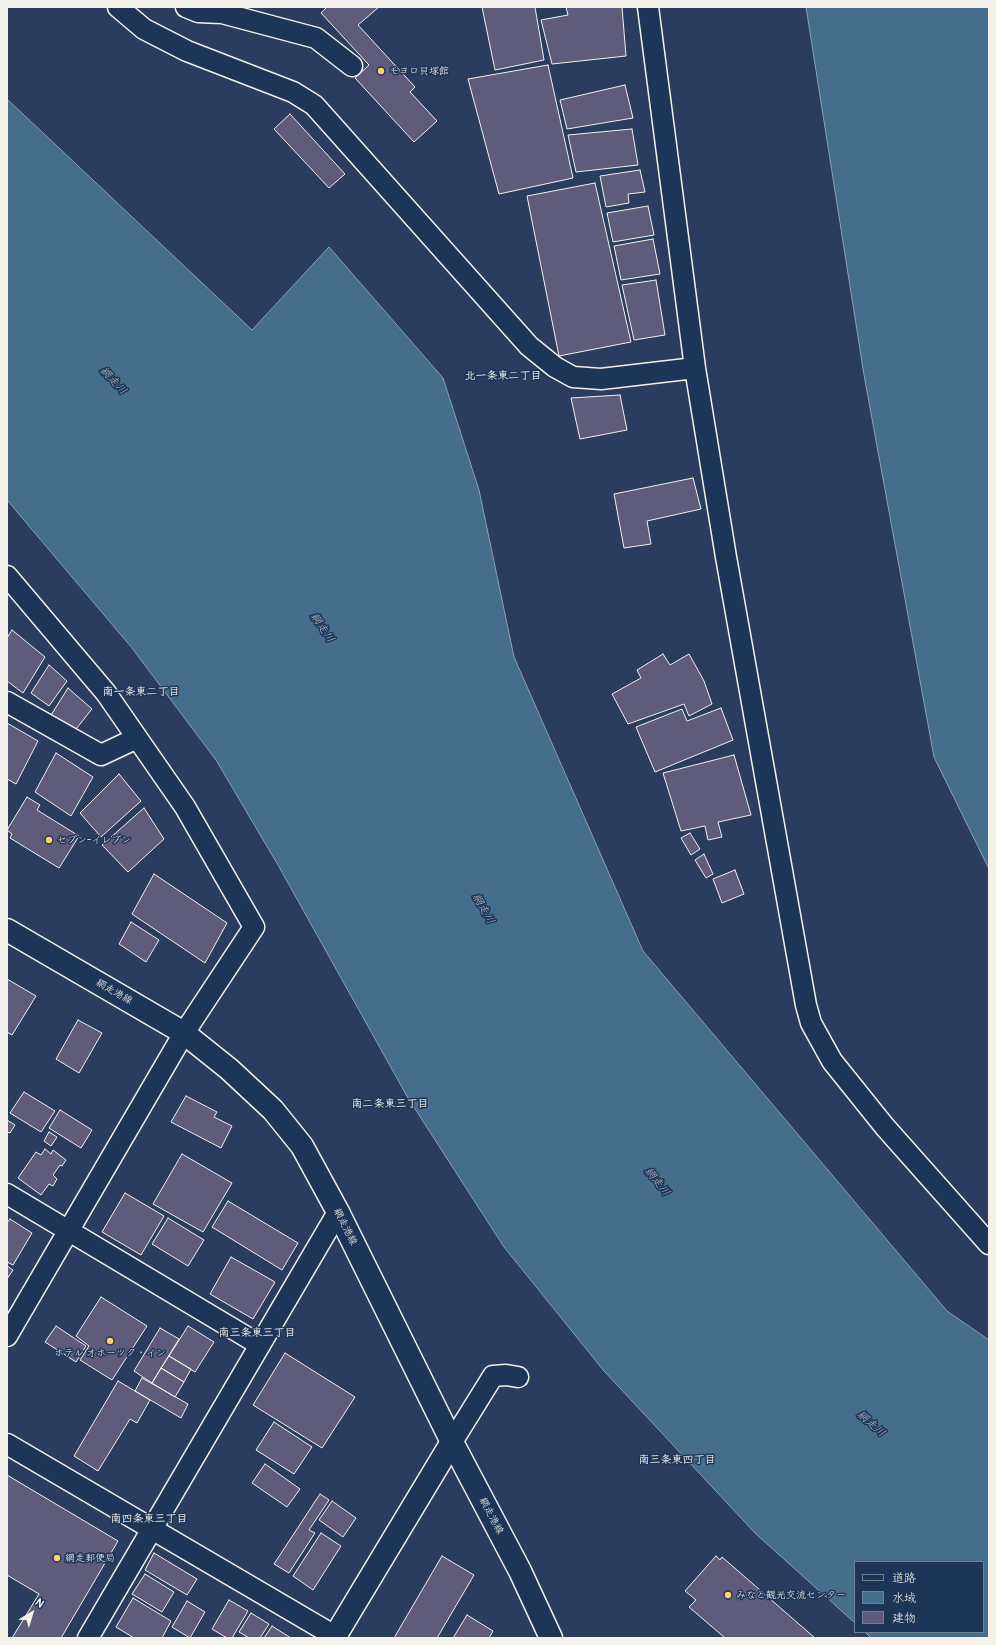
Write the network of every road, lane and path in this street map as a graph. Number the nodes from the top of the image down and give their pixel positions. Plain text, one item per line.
1 (118, 7) edge
2 (186, 7) edge
3 (648, 7) edge
4 (352, 66) dead end
5 (695, 368) junction
6 (7, 576) edge
7 (7, 702) edge
8 (137, 738) junction
9 (7, 930) edge
10 (184, 1033) junction
11 (7, 1194) edge
12 (338, 1212) junction
13 (69, 1230) junction
14 (989, 1244) edge
15 (7, 1336) edge
16 (260, 1345) junction
17 (518, 1377) dead end
18 (452, 1442) junction
19 (7, 1444) edge
20 (152, 1530) junction
21 (336, 1637) edge
22 (88, 1638) edge
23 (551, 1638) edge

1 - 5 street
2 - 4 street
3 - 5 street
5 - 14 street
6 - 8 street
7 - 8 street
8 - 10 street
9 - 10 main road, 網走港線
10 - 12 main road, 網走港線
10 - 13 street
11 - 13 street
12 - 16 street
12 - 18 main road, 網走港線
13 - 15 street
13 - 16 street
16 - 20 street
17 - 18 street
18 - 21 main road
18 - 23 main road, 網走港線
19 - 20 street
20 - 21 street
20 - 22 street

